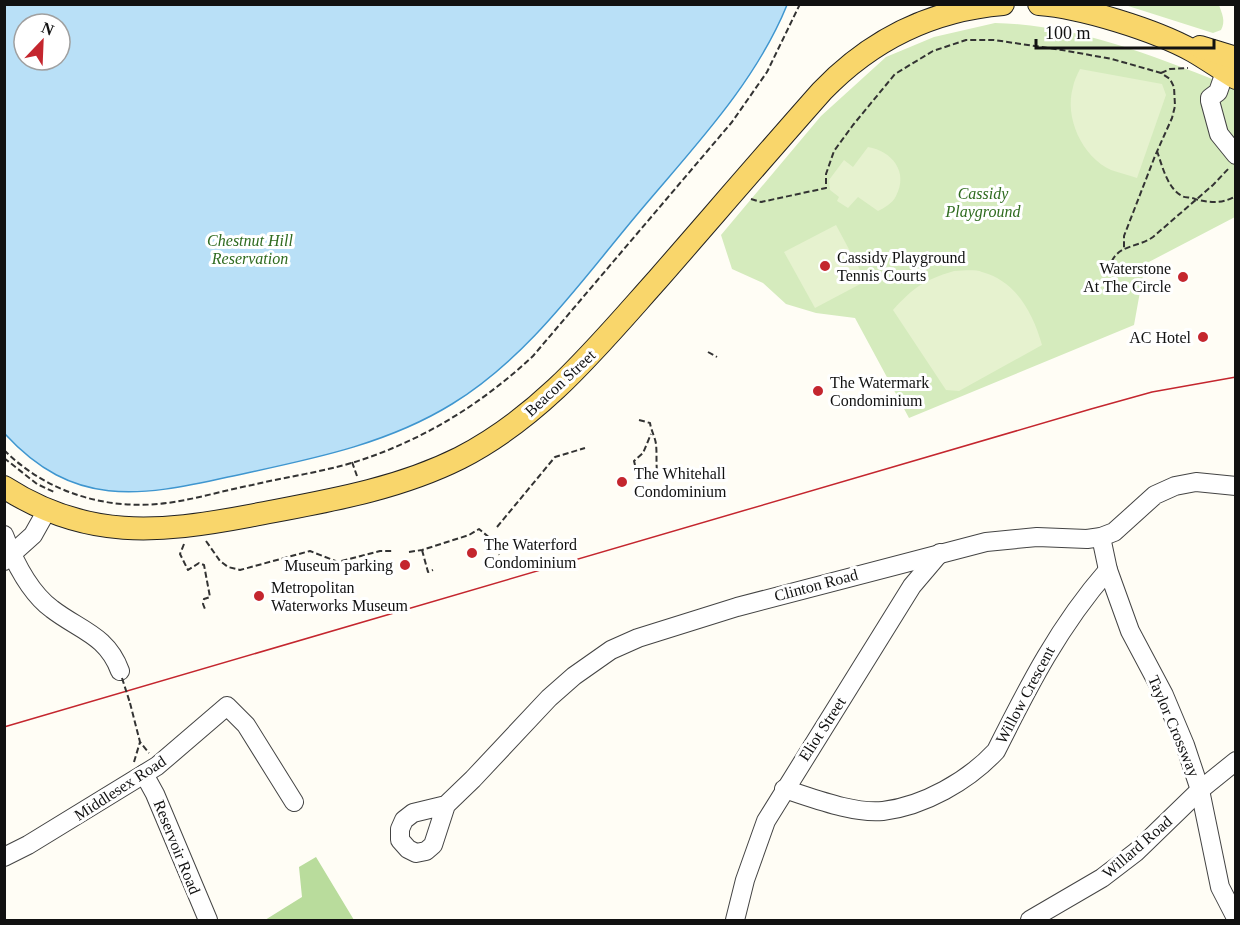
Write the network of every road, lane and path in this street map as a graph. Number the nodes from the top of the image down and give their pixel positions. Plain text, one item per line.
1 (800, 4) edge
2 (1003, 4) edge
3 (1039, 4) edge
4 (977, 6) edge
5 (1193, 68) dead end
6 (1232, 69) edge
7 (1161, 73) junction
8 (1157, 151) junction
9 (1233, 161) edge
10 (1236, 196) edge
11 (749, 198) dead end
12 (1197, 199) junction
13 (1124, 248) junction
14 (1112, 261) dead end
15 (708, 352) dead end
16 (717, 357) dead end
17 (639, 420) dead end
18 (651, 433) junction
19 (585, 448) dead end
20 (4, 450) edge
21 (4, 458) edge
22 (352, 462) junction
23 (635, 465) dead end
24 (657, 471) dead end
25 (357, 479) dead end
26 (1236, 486) edge
27 (5, 490) edge
28 (51, 502) junction
29 (497, 527) dead end
30 (4, 535) edge
31 (1101, 537) junction
32 (206, 541) dead end
33 (184, 544) dead end
34 (422, 550) junction
35 (393, 551) dead end
36 (409, 552) dead end
37 (940, 553) junction
38 (499, 555) dead end
39 (9, 558) edge
40 (433, 570) dead end
41 (1108, 570) junction
42 (205, 609) dead end
43 (121, 674) joint
44 (140, 742) junction
45 (153, 757) dead end
46 (1236, 761) edge
47 (139, 770) junction
48 (784, 789) junction
49 (1200, 790) junction
50 (294, 802) dead end
51 (446, 805) dead end
52 (4, 857) edge
53 (1236, 918) edge
54 (208, 921) edge
55 (735, 921) edge
56 (1030, 921) edge

1 - 22 path
2 - 4 main road, Beacon Street
3 - 6 main road
4 - 28 main road, Beacon Street
5 - 7 path
6 - 9 street
7 - 8 path
7 - 11 path
8 - 12 path
8 - 13 path
9 - 12 path
10 - 12 path
12 - 13 path
13 - 14 path
15 - 16 path
17 - 18 path
18 - 23 path
18 - 24 path
19 - 29 path
20 - 22 path
21 - 28 path
22 - 25 path
26 - 31 street, Clinton Road
27 - 28 main road, Beacon Street
28 - 39 street
30 - 39 street
31 - 37 street, Clinton Road
31 - 41 street, Taylor Crossway
32 - 35 path
33 - 42 path
34 - 36 path
34 - 38 path
34 - 40 path
37 - 48 street, Eliot Street
37 - 51 street, Clinton Road
39 - 43 street
41 - 48 street, Willow Crescent
41 - 49 street, Taylor Crossway
43 - 44 path, bridge
44 - 45 path
44 - 47 path
46 - 49 street, Willard Road
47 - 50 street, Middlesex Road
47 - 52 street, Middlesex Road
47 - 54 street, Reservoir Road
48 - 55 street, Eliot Street
49 - 53 street, Taylor Crossway
49 - 56 street, Willard Road

